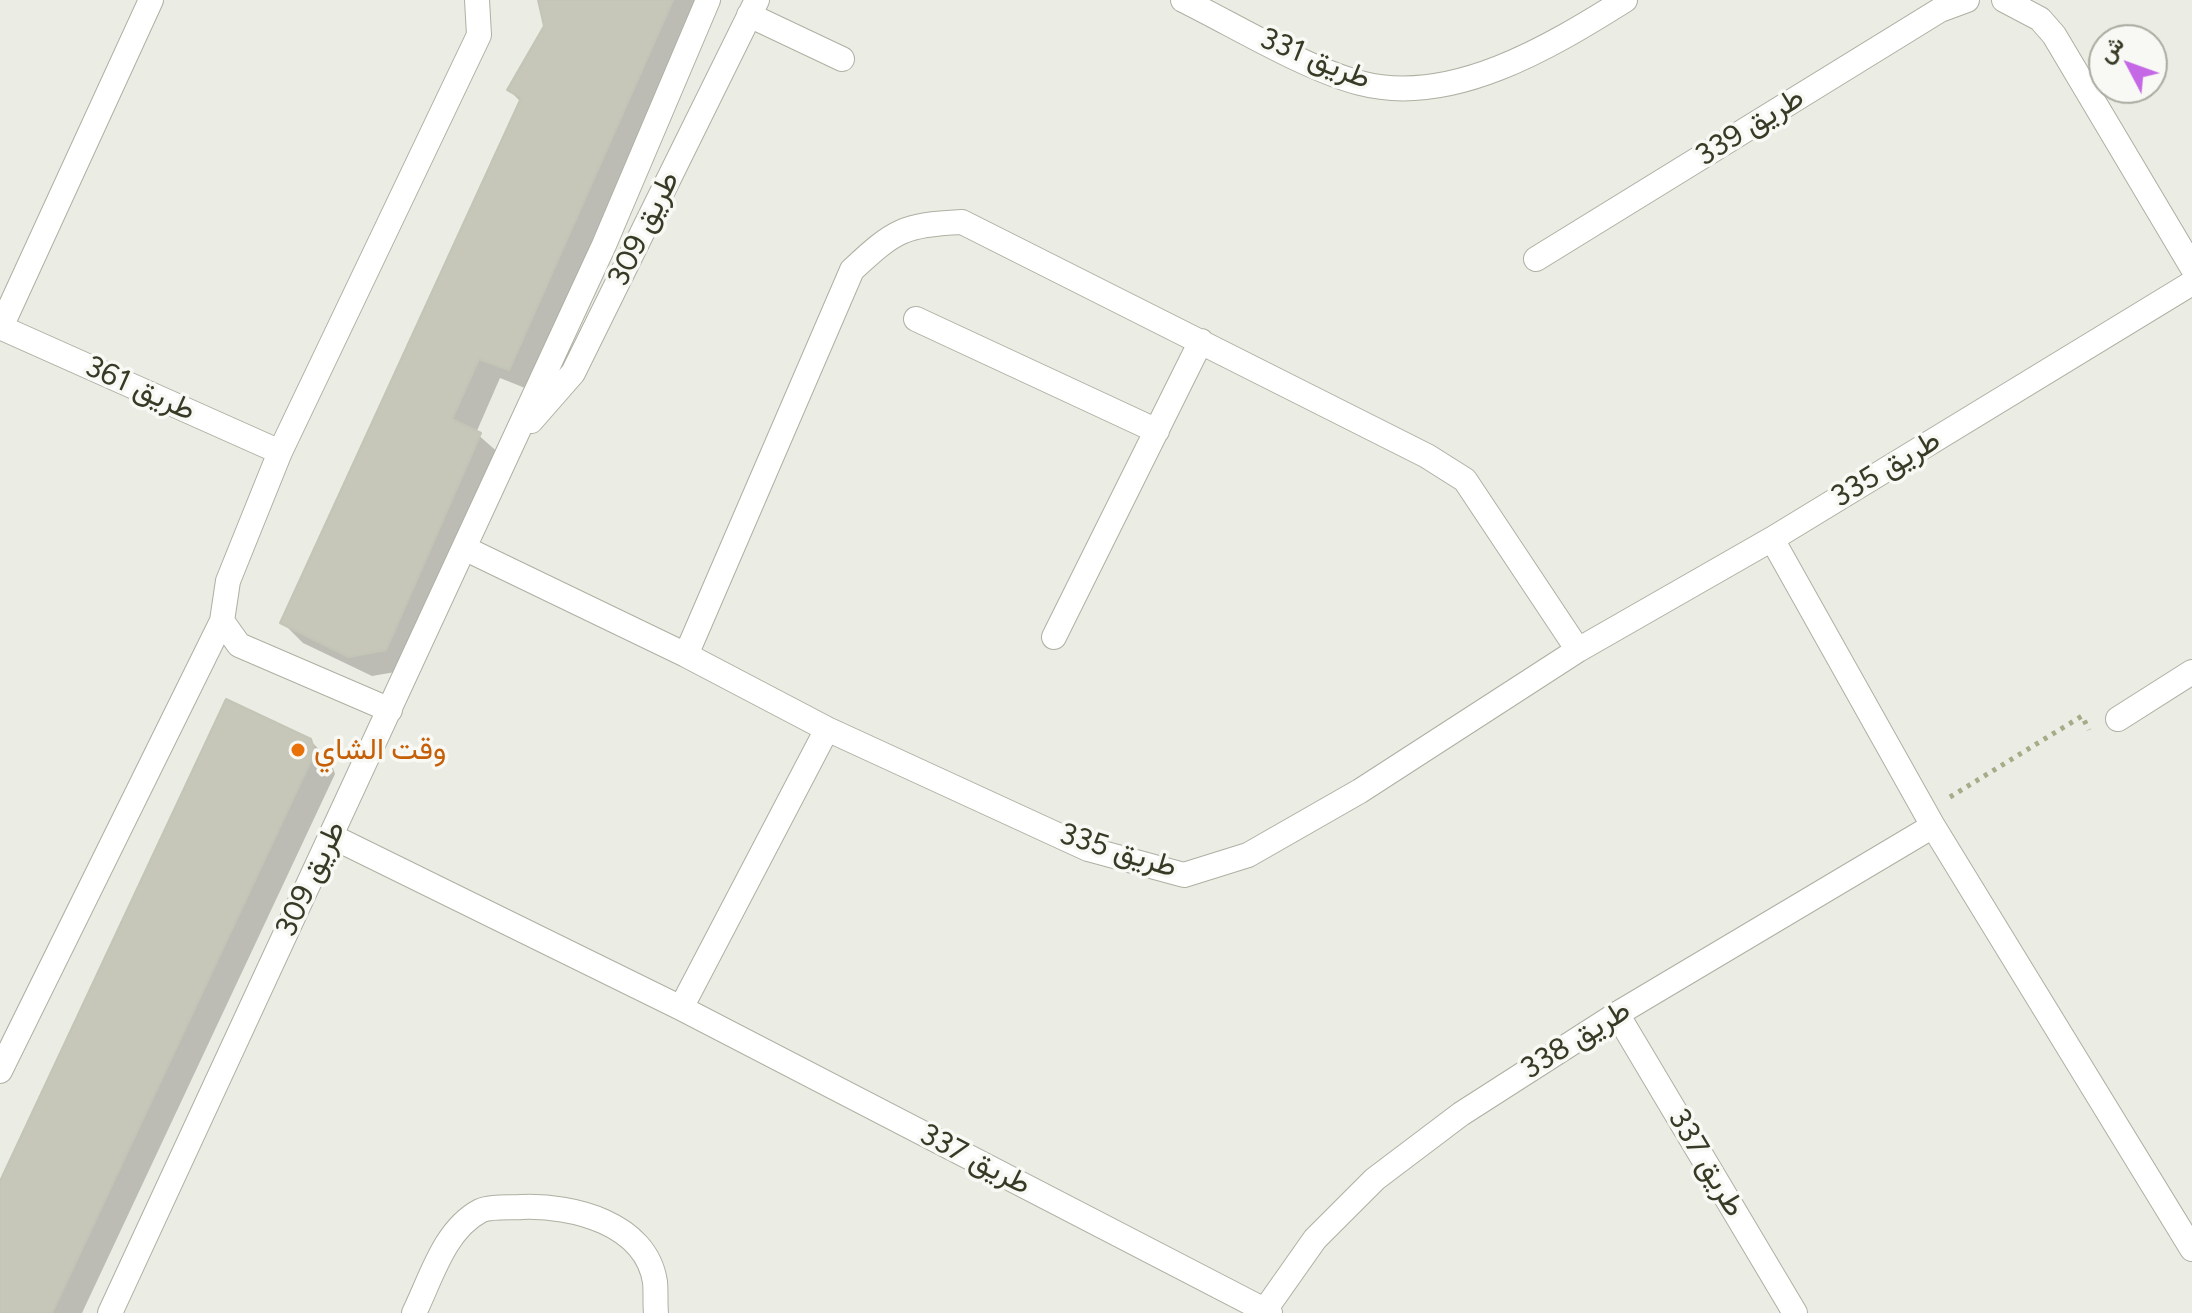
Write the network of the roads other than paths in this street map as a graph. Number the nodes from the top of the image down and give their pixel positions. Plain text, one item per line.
1 (151, 0) edge
2 (477, 0) edge
3 (708, 0) edge
4 (1183, 0) edge
5 (1967, 0) edge
6 (2004, 0) edge
7 (1611, 4) edge
8 (753, 8) edge
9 (842, 59) dead end
10 (1536, 259) dead end
11 (2192, 267) edge
12 (2192, 283) edge
13 (916, 319) dead end
14 (1, 327) edge
15 (1201, 341) junction
16 (1157, 431) junction
17 (511, 444) junction
18 (280, 452) junction
19 (1772, 539) junction
20 (464, 548) junction
21 (222, 621) junction
22 (1054, 637) dead end
23 (1578, 650) junction
24 (686, 655) junction
25 (2192, 672) edge
26 (390, 710) junction
27 (2118, 719) road end
28 (827, 729) junction
29 (1929, 819) junction
30 (331, 836) junction
31 (681, 1008) junction
32 (1617, 1014) junction
33 (0, 1071) edge
34 (2192, 1249) edge
35 (1267, 1312) edge
36 (110, 1313) edge
37 (414, 1313) edge
38 (656, 1313) edge
39 (1795, 1313) edge

1 - 14 street
2 - 18 street
3 - 17 street, طريق 309
4 - 7 street, طريق 331
5 - 10 street, طريق 339
6 - 11 street
8 - 9 street
8 - 17 street, طريق 309
12 - 19 street, طريق 335
13 - 16 street
14 - 18 street, طريق 361
15 - 16 street
15 - 23 street
15 - 24 street
16 - 22 street
17 - 20 street, طريق 309
18 - 21 street
19 - 23 street, طريق 335
19 - 29 street
20 - 24 street, طريق 335
20 - 26 street, طريق 309
21 - 26 street
21 - 33 street
23 - 28 street, طريق 335
24 - 28 street, طريق 335
25 - 27 street
26 - 30 street, طريق 309
28 - 31 street
29 - 32 street, طريق 338
29 - 34 street
30 - 31 street, طريق 337
30 - 36 street, طريق 309
31 - 35 street, طريق 337
32 - 35 street, طريق 338
32 - 39 street, طريق 337
37 - 38 street

